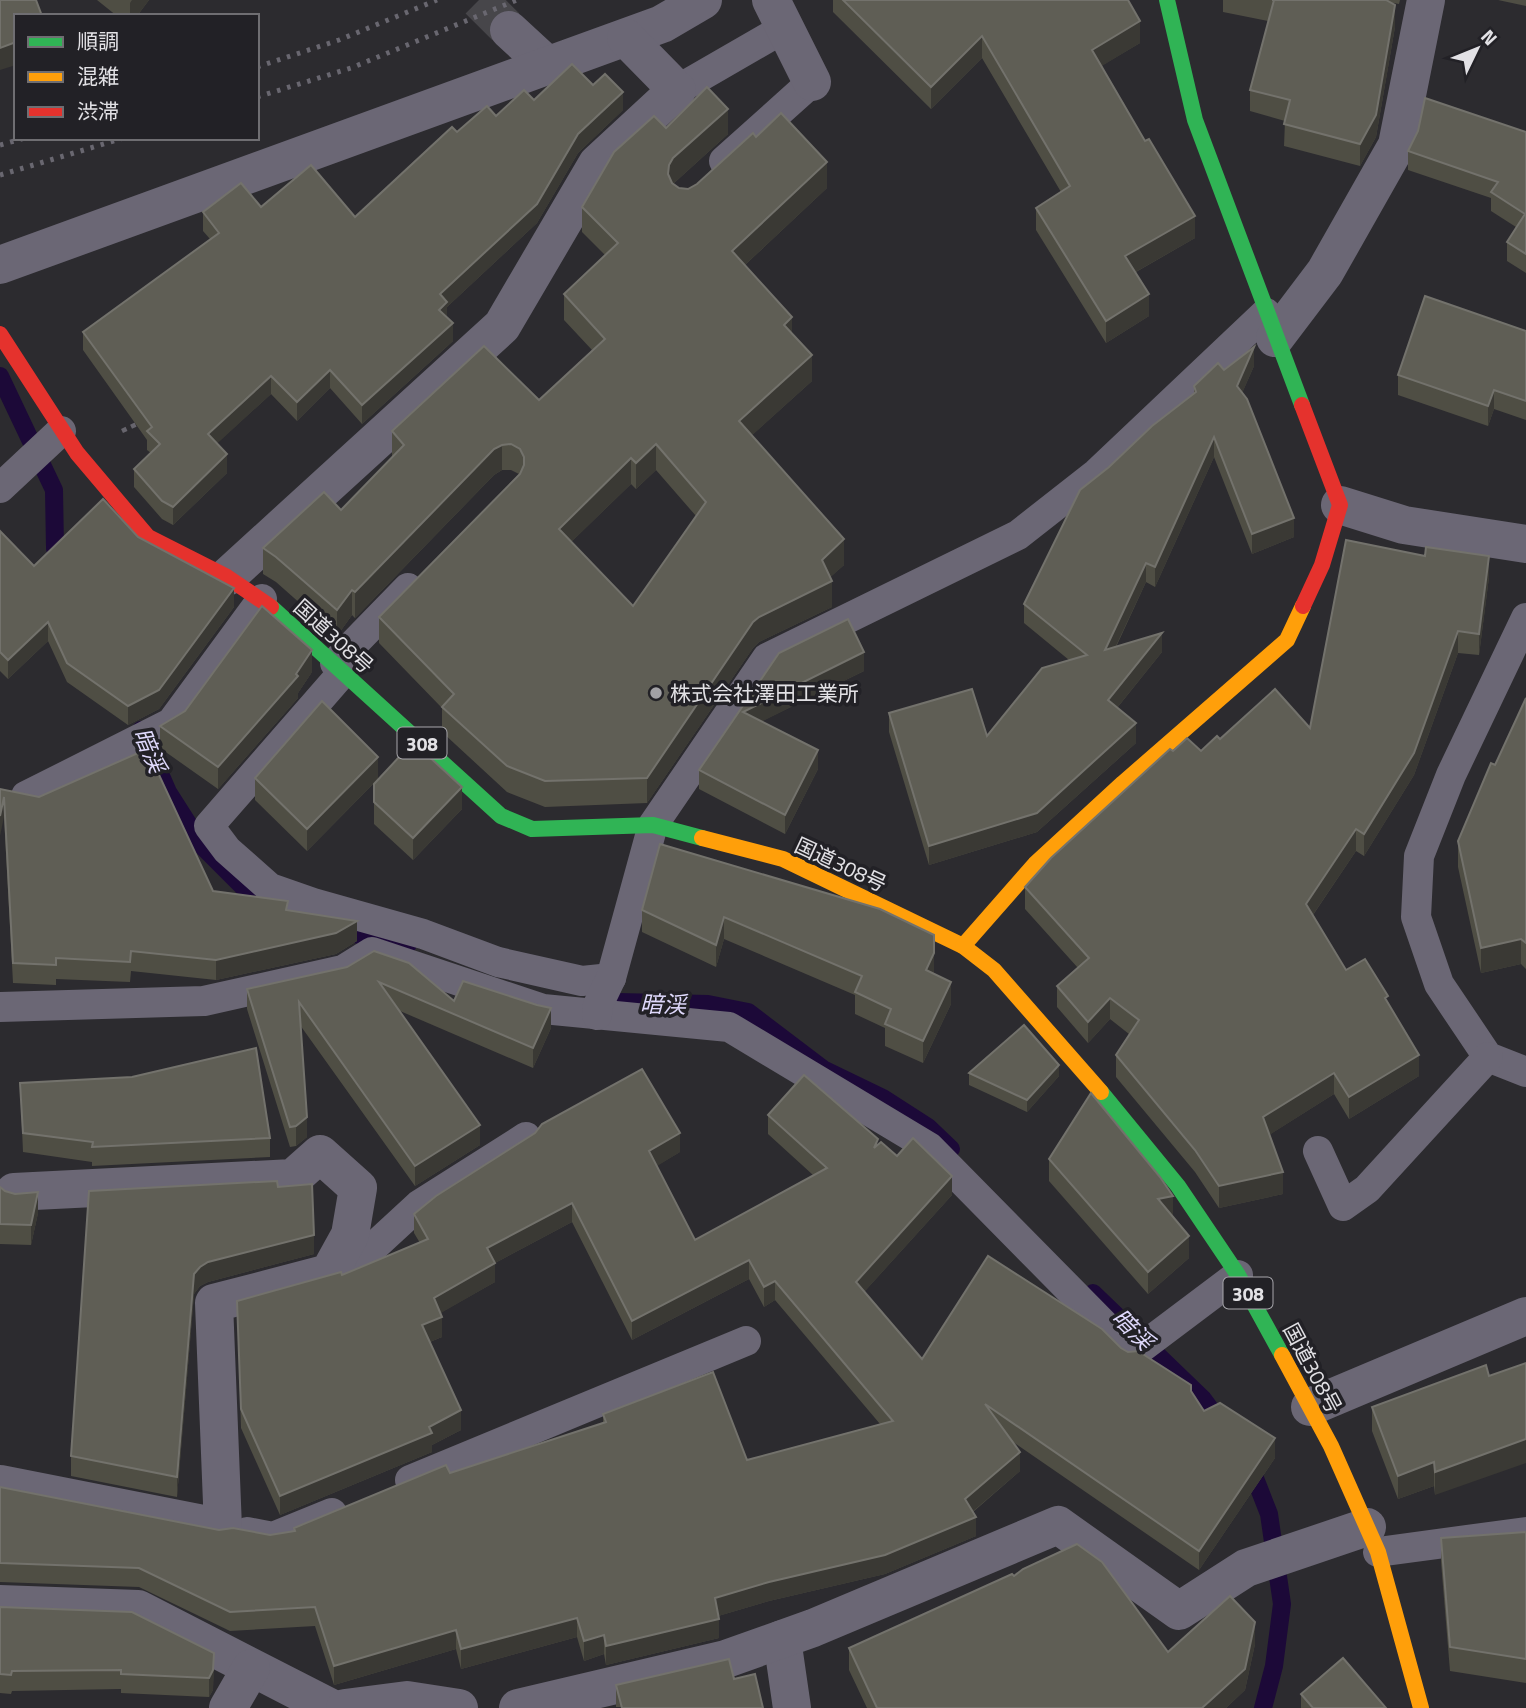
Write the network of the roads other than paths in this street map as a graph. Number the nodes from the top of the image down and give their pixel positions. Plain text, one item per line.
1 (703, 0) edge
2 (1167, 0) edge
3 (1426, 0) edge
4 (778, 13) edge
5 (509, 30) tunnel mouth
6 (625, 37) junction
7 (547, 65) junction
8 (812, 82) joint
9 (677, 90) junction
10 (705, 179) edge
11 (0, 265) edge
12 (1270, 325) junction
13 (0, 334) edge
14 (45, 445) junction
15 (0, 488) edge
16 (1340, 505) junction
17 (1526, 544) edge
18 (431, 565) edge
19 (227, 577) junction
20 (262, 599) junction
21 (1526, 618) edge
22 (340, 667) junction
23 (26, 796) edge
24 (653, 825) junction
25 (963, 946) junction
26 (611, 978) junction
27 (0, 1007) edge
28 (598, 1010) junction
29 (1488, 1057) junction
30 (1526, 1072) edge
31 (526, 1137) edge
32 (1318, 1151) dead end
33 (7, 1187) edge
34 (329, 1273) junction
35 (1238, 1275) junction
36 (1526, 1316) edge
37 (746, 1341) dead end
38 (1310, 1406) junction
39 (0, 1484) edge
40 (223, 1528) junction
41 (1526, 1532) edge
42 (1373, 1539) junction
43 (0, 1604) edge
44 (782, 1639) junction
45 (251, 1668) junction
46 (228, 1708) edge
47 (331, 1708) edge
48 (345, 1708) edge
49 (459, 1708) edge
50 (518, 1708) edge
51 (792, 1708) edge
52 (1421, 1708) edge

1 - 6 street
2 - 12 main road
3 - 12 street
4 - 8 street
4 - 9 lane
5 - 7 street
6 - 7 street
6 - 9 street
7 - 11 street
8 - 10 lane
9 - 19 street
12 - 16 main road
12 - 24 lane
13 - 14 main road, 国道308号 / 308
14 - 15 lane
14 - 19 main road, 国道308号 / 308
16 - 17 street
16 - 25 main road
18 - 22 lane
19 - 20 main road, 国道308号 / 308
20 - 22 main road, 国道308号 / 308
20 - 23 lane
21 - 29 lane
22 - 24 main road, 国道308号 / 308
22 - 26 lane
24 - 25 main road, 国道308号 / 308
24 - 26 lane
25 - 35 main road, 国道308号 / 308
26 - 28 lane
27 - 28 lane
28 - 35 lane
29 - 30 lane
29 - 32 lane
31 - 34 lane
33 - 34 street
34 - 40 street
35 - 38 main road, 国道308号 / 308
36 - 38 street
37 - 40 lane
38 - 42 main road, 国道308号 / 308
39 - 40 street
41 - 42 lane
42 - 44 street
42 - 52 main road, 国道308号 / 308
43 - 45 street
44 - 50 street
44 - 51 street
45 - 46 street
45 - 47 street
48 - 49 street

